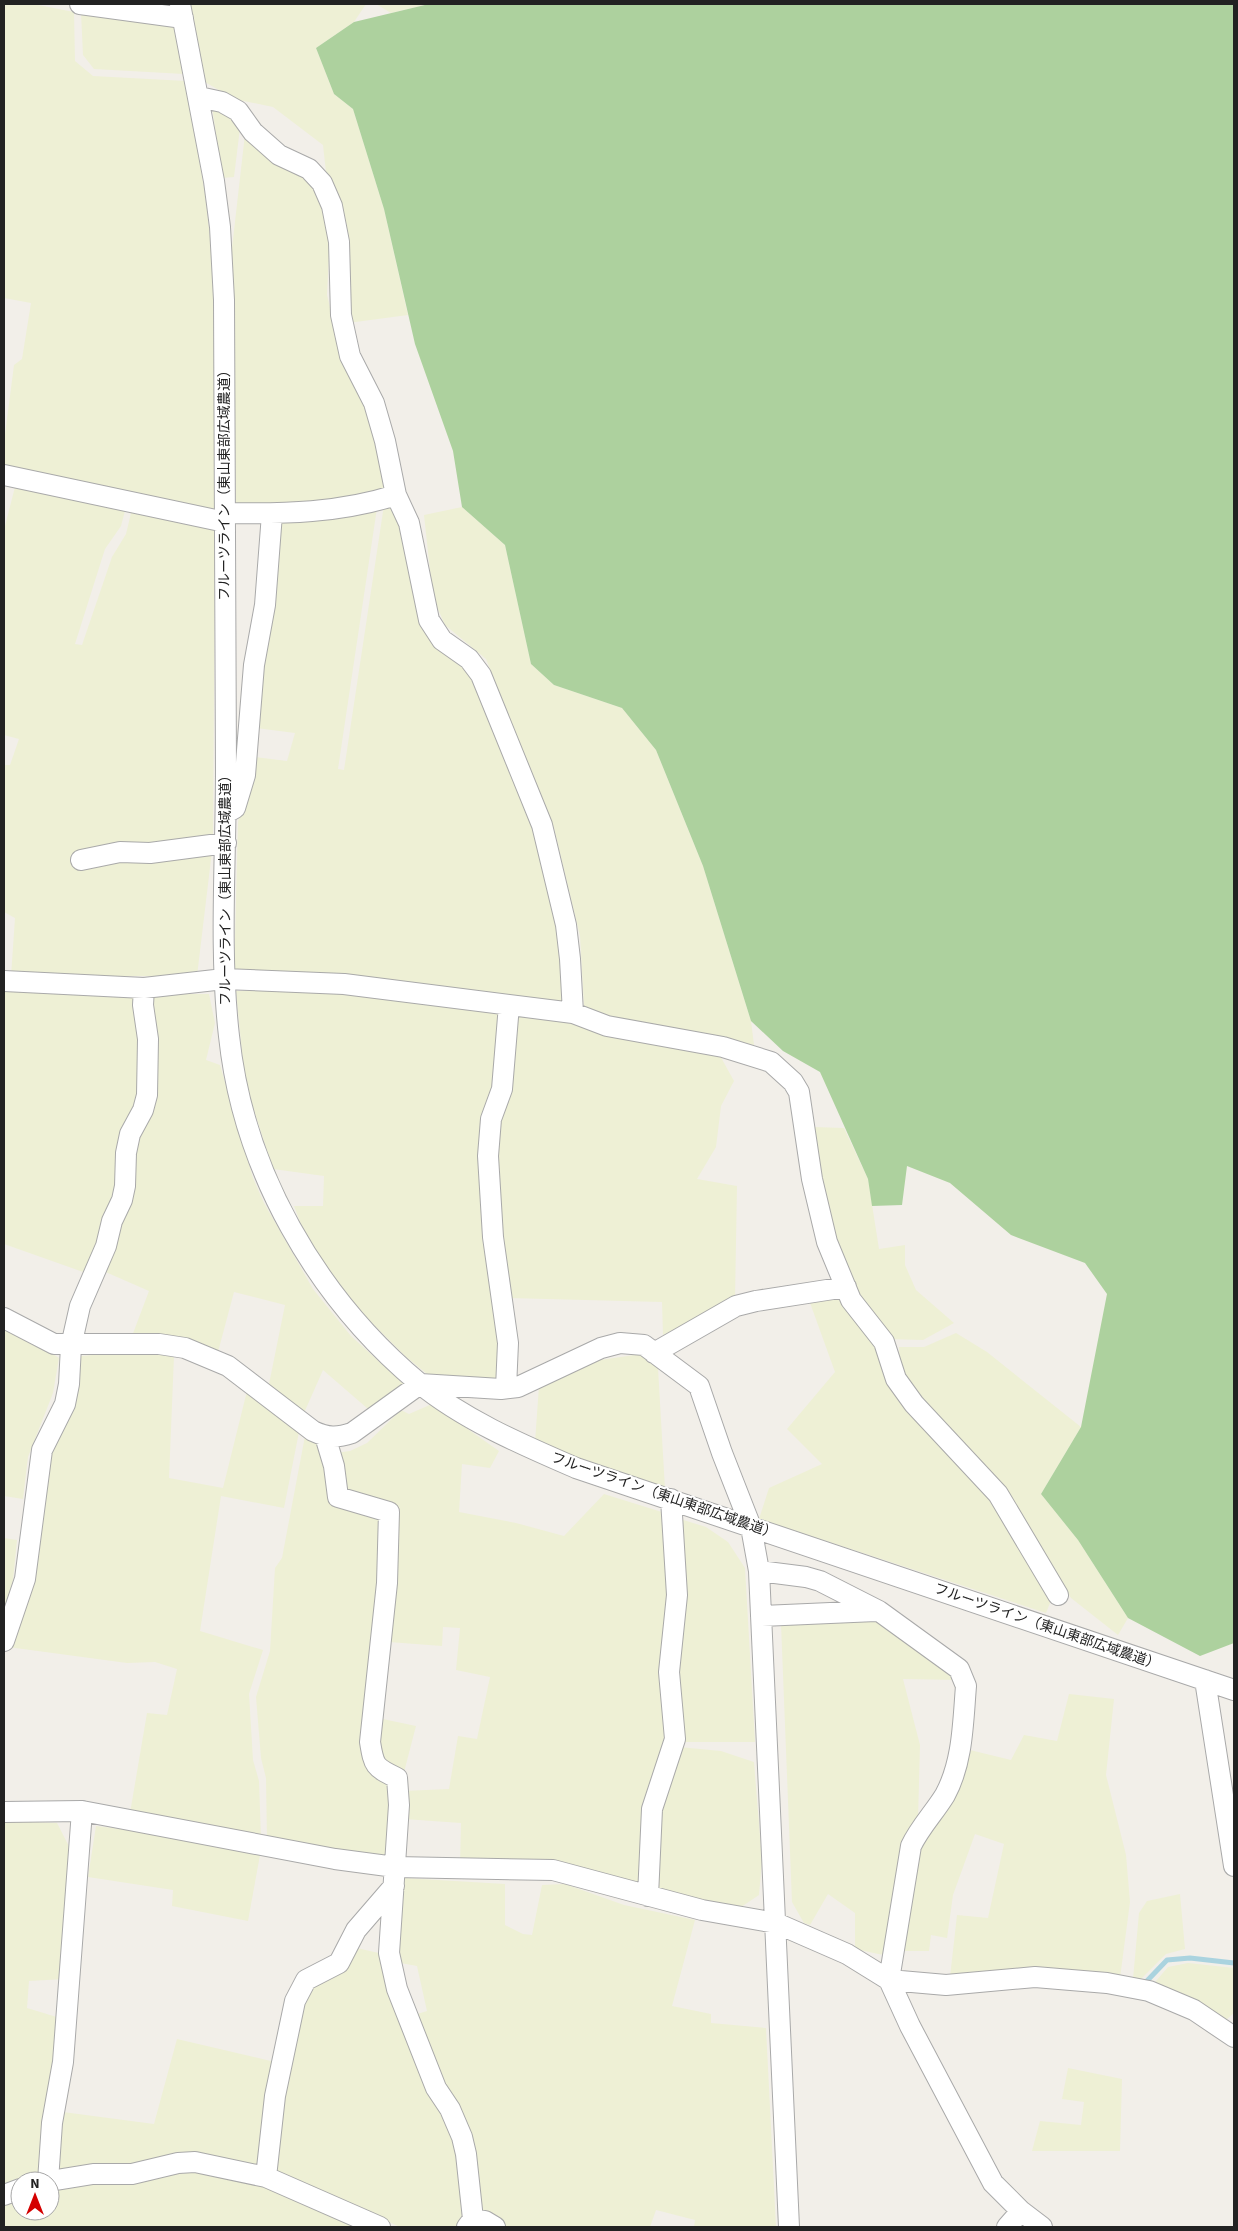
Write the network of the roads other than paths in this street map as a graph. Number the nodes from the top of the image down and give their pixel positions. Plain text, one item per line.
1 (80, 4) edge
2 (182, 11) edge
3 (199, 97) junction
4 (4, 475) edge
5 (396, 495) junction
6 (272, 514) junction
7 (225, 518) junction
8 (226, 812) junction
9 (226, 843) junction
10 (81, 860) dead end
11 (224, 979) junction
12 (4, 981) edge
13 (144, 988) junction
14 (509, 1005) junction
15 (573, 1013) junction
16 (846, 1287) junction
17 (4, 1318) edge
18 (71, 1346) junction
19 (649, 1349) junction
20 (420, 1384) junction
21 (506, 1388) junction
22 (325, 1436) junction
23 (671, 1499) junction
24 (751, 1527) junction
25 (759, 1571) junction
26 (1058, 1595) dead end
27 (879, 1611) junction
28 (761, 1616) junction
29 (4, 1641) edge
30 (1205, 1680) junction
31 (1234, 1690) edge
32 (82, 1811) junction
33 (4, 1812) edge
34 (1234, 1866) edge
35 (394, 1876) junction
36 (648, 1896) junction
37 (776, 1923) junction
38 (889, 1980) junction
39 (1233, 2033) edge
40 (50, 2171) edge
41 (266, 2177) junction
42 (60, 2179) edge
43 (1021, 2212) junction
44 (470, 2223) edge
45 (380, 2227) edge
46 (495, 2227) edge
47 (789, 2227) edge
48 (1007, 2227) edge
49 (1042, 2227) edge

1 - 2 street
2 - 3 street, フルーツライン（東山東部広域農道）
3 - 5 street
3 - 7 street, フルーツライン（東山東部広域農道）
4 - 7 street
5 - 6 street
5 - 15 street
6 - 7 street
6 - 8 street
7 - 8 street, フルーツライン（東山東部広域農道）
8 - 9 street, フルーツライン（東山東部広域農道）
9 - 10 street
9 - 11 street, フルーツライン（東山東部広域農道）
11 - 13 street
11 - 14 street
11 - 20 street, フルーツライン（東山東部広域農道）
12 - 13 street
13 - 18 street
14 - 15 street
14 - 21 street
15 - 16 street
16 - 19 street
16 - 26 street
17 - 18 street
18 - 22 street
18 - 29 street
19 - 21 street
19 - 24 street
20 - 21 street
20 - 22 street
20 - 23 street, フルーツライン（東山東部広域農道）
22 - 35 street
23 - 24 street, フルーツライン（東山東部広域農道）
23 - 36 street
24 - 25 street
24 - 30 street, フルーツライン（東山東部広域農道）
25 - 27 street
25 - 28 street
27 - 28 street
27 - 38 street
28 - 37 street
30 - 31 street, フルーツライン（東山東部広域農道）
30 - 34 street
32 - 33 street
32 - 35 street
32 - 40 street
35 - 36 street
35 - 41 street
35 - 44 street
36 - 37 street
37 - 38 street
37 - 47 street
38 - 39 street
38 - 43 street
41 - 42 street
41 - 45 street
43 - 48 street
43 - 49 street
44 - 46 street

